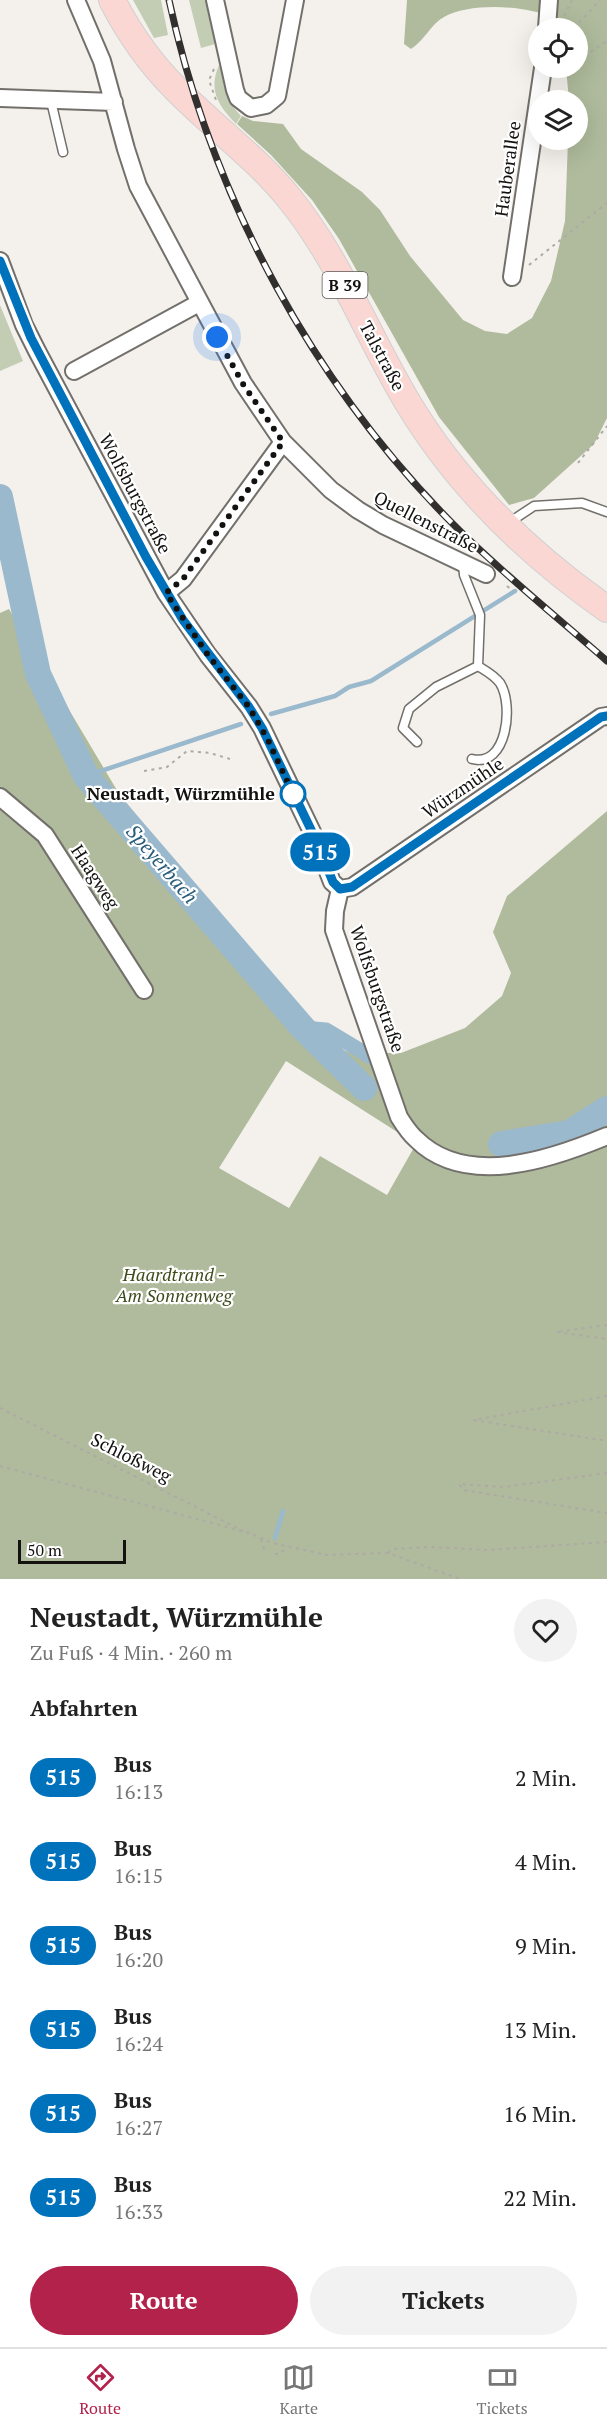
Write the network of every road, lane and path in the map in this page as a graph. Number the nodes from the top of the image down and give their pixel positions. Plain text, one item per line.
1 (76, 0) edge
2 (112, 0) edge
3 (215, 0) edge
4 (295, 0) edge
5 (549, 0) edge
6 (572, 0) edge
7 (600, 0) edge
8 (548, 18) edge
9 (563, 18) edge
10 (583, 18) edge
11 (607, 41) edge
12 (588, 53) edge
13 (216, 65) dead end
14 (542, 78) edge
15 (0, 98) edge
16 (216, 98) dead end
17 (51, 101) junction
18 (114, 102) junction
19 (63, 152) dead end
20 (607, 203) edge
21 (0, 261) edge
22 (513, 269) joint
23 (199, 303) junction
24 (74, 371) dead end
25 (607, 426) edge
26 (283, 442) junction
27 (578, 463) dead end
28 (607, 512) edge
29 (504, 525) junction
30 (463, 563) junction
31 (486, 574) dead end
32 (507, 586) dead end
33 (513, 591) dead end
34 (166, 593) junction
35 (607, 609) edge
36 (478, 666) junction
37 (607, 716) edge
38 (417, 742) dead end
39 (230, 759) dead end
40 (472, 759) dead end
41 (144, 771) dead end
42 (0, 797) edge
43 (340, 889) junction
44 (144, 990) dead end
45 (607, 1136) edge
46 (607, 1325) edge
47 (607, 1340) edge
48 (607, 1396) edge
49 (0, 1408) edge
50 (607, 1441) edge
51 (0, 1466) edge
52 (607, 1473) edge
53 (607, 1513) edge
54 (249, 1533) junction
55 (261, 1539) junction
56 (607, 1542) edge
57 (287, 1547) junction
58 (267, 1552) dead end
59 (388, 1553) junction
60 (275, 1554) dead end
61 (460, 1579) edge

1 - 18 street, Quellenstraße
2 - 29 main road, Talstraße / B 39
3 - 4 street
5 - 8 street
6 - 9 path
7 - 10 path
11 - 12 path
13 - 16 path
14 - 22 street, Hauberallee
15 - 17 street
17 - 18 street
17 - 19 lane
18 - 23 street, Quellenstraße
20 - 22 path
21 - 34 street, Wolfsburgstraße
23 - 24 street
23 - 26 street, Quellenstraße
25 - 27 path
26 - 30 street, Quellenstraße
26 - 34 street
28 - 29 lane
29 - 35 main road, Talstraße / B 39
30 - 31 street, Quellenstraße
30 - 36 lane
32 - 33 path
34 - 43 street, Wolfsburgstraße
36 - 38 lane
36 - 40 lane
37 - 43 street, Würzmühle
39 - 41 path
42 - 44 street, Haagweg
43 - 45 street, Wolfsburgstraße
46 - 47 path
48 - 50 path
49 - 54 path, Schloßweg
51 - 54 path
52 - 53 path
54 - 55 path
55 - 57 path
55 - 58 path
56 - 59 path
57 - 59 path
57 - 60 path
59 - 61 path

